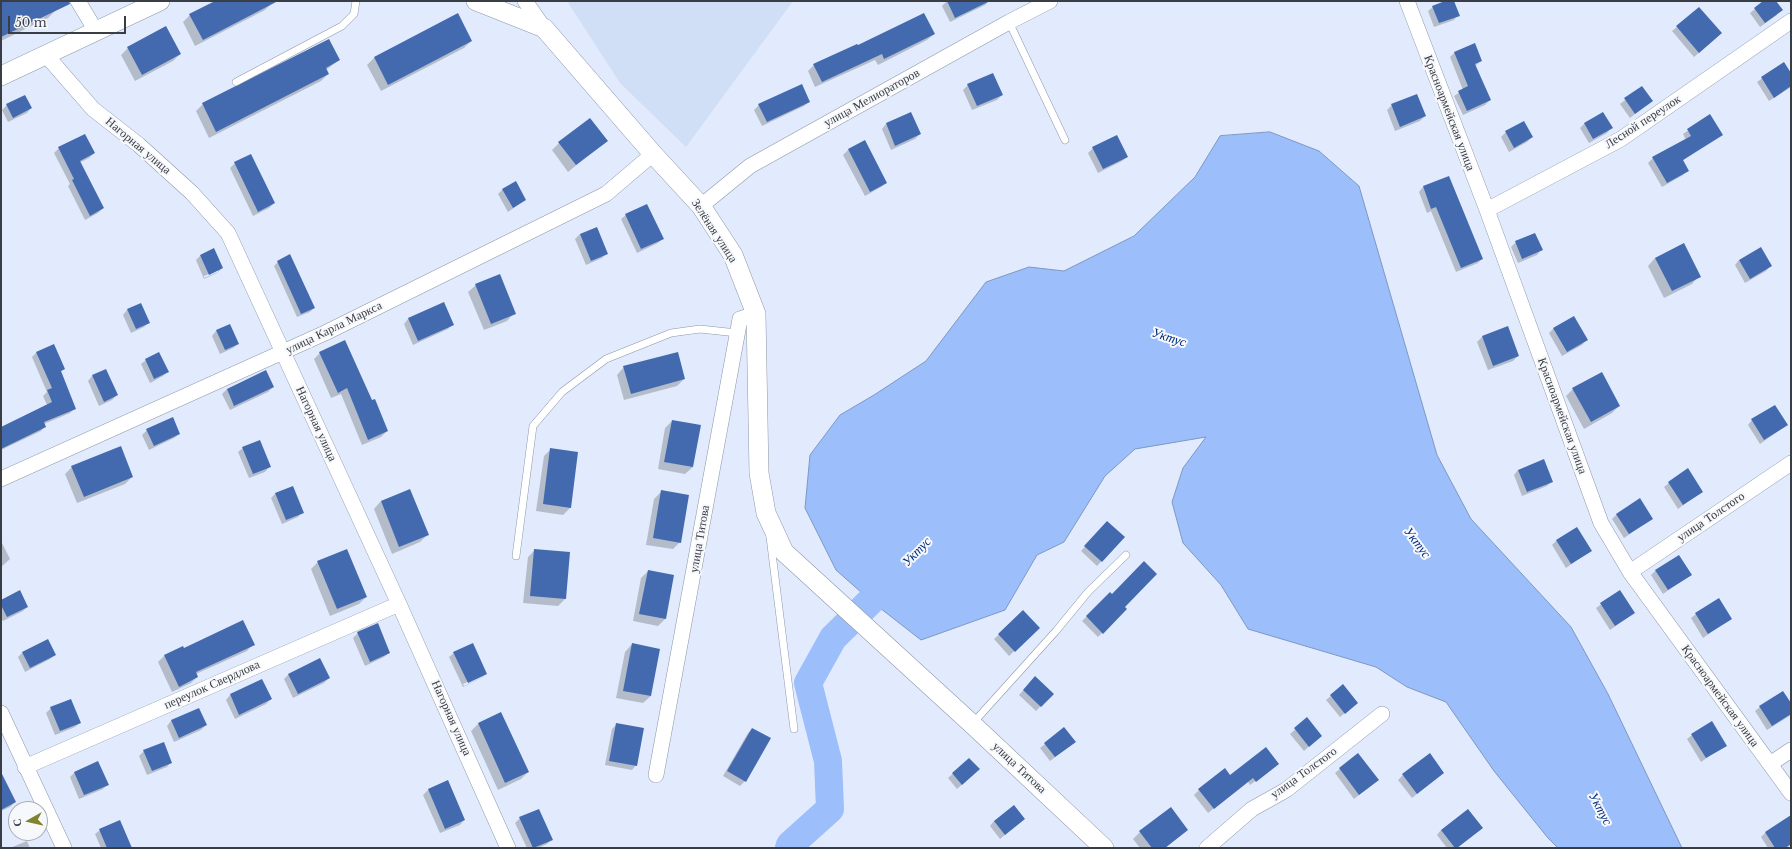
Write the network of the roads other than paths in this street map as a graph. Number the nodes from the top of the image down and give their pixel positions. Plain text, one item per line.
1 (78, 1) edge
2 (160, 1) edge
3 (356, 1) edge
4 (476, 1) edge
5 (525, 1) edge
6 (1406, 1) edge
7 (1045, 2) edge
8 (1009, 22) junction
9 (1791, 22) edge
10 (544, 28) junction
11 (96, 31) junction
12 (46, 55) junction
13 (1, 76) edge
14 (236, 82) dead end
15 (1065, 140) dead end
16 (653, 154) junction
17 (701, 206) junction
18 (1487, 210) junction
19 (756, 314) junction
20 (737, 333) junction
21 (284, 353) junction
22 (1791, 463) edge
23 (1, 479) edge
24 (766, 513) junction
25 (784, 552) joint
26 (1126, 555) dead end
27 (516, 556) dead end
28 (1630, 572) junction
29 (399, 604) junction
30 (1, 713) edge
31 (1382, 714) dead end
32 (972, 724) junction
33 (794, 729) dead end
34 (1791, 750) edge
35 (1770, 764) junction
36 (25, 767) junction
37 (656, 775) dead end
38 (1791, 793) edge
39 (64, 848) edge
40 (508, 848) edge
41 (1104, 848) edge
42 (1207, 848) edge

1 - 11 street
2 - 11 street
3 - 14 lane
4 - 10 street
5 - 10 street
6 - 18 street, Красноармейская улица
7 - 8 street, улица Мелиораторов
8 - 15 lane
8 - 17 street, улица Мелиораторов
9 - 18 street, Лесной переулок
10 - 16 street, Зелёная улица
11 - 12 street
12 - 13 street
12 - 21 street, Нагорная улица
16 - 17 street, Зелёная улица
16 - 21 street, улица Карла Маркса
17 - 19 street, Зелёная улица
18 - 28 street, Красноармейская улица
19 - 20 street, улица Титова
19 - 24 street, Зелёная улица
20 - 27 lane
20 - 37 street, улица Титова
21 - 23 street, улица Карла Маркса
21 - 29 street, Нагорная улица
22 - 28 street, улица Толстого
24 - 25 street, Зелёная улица
24 - 33 lane
25 - 32 street, улица Титова
26 - 32 lane
28 - 35 street, Красноармейская улица
29 - 36 street, переулок Свердлова
29 - 40 street, Нагорная улица
30 - 36 street
31 - 42 street, улица Толстого
32 - 41 street, улица Титова
34 - 35 street
35 - 38 street, Красноармейская улица
36 - 39 street

